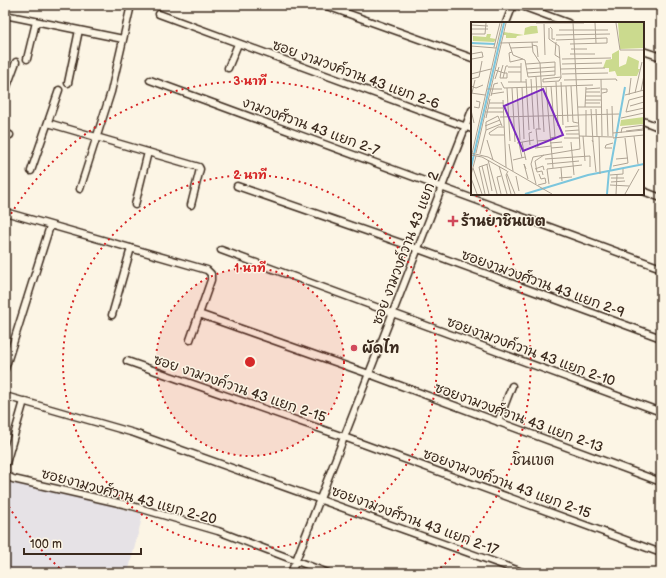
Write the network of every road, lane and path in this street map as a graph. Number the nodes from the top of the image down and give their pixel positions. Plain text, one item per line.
1 (131, 5) edge
2 (324, 5) edge
3 (513, 5) edge
4 (518, 5) edge
5 (159, 14) dead end
6 (5, 15) edge
7 (36, 22) junction
8 (506, 22) edge
9 (565, 22) edge
10 (79, 30) junction
11 (123, 39) junction
12 (238, 44) junction
13 (644, 50) edge
14 (661, 57) edge
15 (471, 58) edge
16 (27, 59) dead end
17 (16, 62) dead end
18 (228, 68) dead end
19 (150, 80) dead end
20 (68, 83) dead end
21 (59, 90) dead end
22 (5, 92) edge
23 (471, 116) edge
24 (644, 121) edge
25 (48, 123) junction
26 (469, 128) edge
27 (661, 128) edge
28 (98, 138) junction
29 (148, 152) junction
30 (31, 171) dead end
31 (236, 186) dead end
32 (442, 187) junction
33 (80, 189) dead end
34 (644, 191) edge
35 (661, 198) edge
36 (135, 205) dead end
37 (191, 206) dead end
38 (5, 212) edge
39 (50, 226) junction
40 (131, 248) junction
41 (418, 249) junction
42 (221, 250) dead end
43 (661, 268) edge
44 (393, 313) junction
45 (199, 314) junction
46 (112, 315) dead end
47 (661, 338) edge
48 (190, 340) dead end
49 (128, 361) dead end
50 (5, 370) edge
51 (369, 374) junction
52 (512, 386) dead end
53 (5, 396) edge
54 (24, 401) junction
55 (661, 412) edge
56 (498, 422) junction
57 (344, 437) junction
58 (5, 468) edge
59 (661, 482) edge
60 (320, 498) junction
61 (661, 553) edge
62 (296, 561) junction
63 (291, 573) edge
64 (328, 573) edge
65 (525, 573) edge

1 - 11 street
2 - 15 street
3 - 8 street
4 - 9 street
5 - 12 street, ซอย งามวงค์วาน 43 แยก 2-6
6 - 7 street
7 - 10 street
7 - 16 street
10 - 11 street
10 - 20 street
11 - 28 street
12 - 18 street
12 - 26 street, ซอย งามวงค์วาน 43 แยก 2-6
13 - 14 street
17 - 22 street
19 - 32 street, งามวงศ์วาน 43 แยก 2-7
21 - 25 street
23 - 26 street, ซอย งามวงค์วาน 43 แยก 2
24 - 27 street
25 - 28 street
25 - 30 street
26 - 32 street, ซอย งามวงค์วาน 43 แยก 2
28 - 29 street
28 - 33 street
29 - 36 street
29 - 37 street
31 - 41 street, ซอยงามวงศ์วาน 43 แยก 2-9
32 - 41 street, ซอย งามวงค์วาน 43 แยก 2
32 - 43 street, งามวงศ์วาน 43 แยก 2-7
34 - 35 street
38 - 39 street
39 - 40 street
39 - 50 street
40 - 45 street
40 - 46 street
41 - 44 street, ซอย งามวงค์วาน 43 แยก 2
41 - 47 street, ซอยงามวงศ์วาน 43 แยก 2-9
42 - 44 street, ซอยงามวงค์วาน 43 แยก 2-10
44 - 51 street, ซอย งามวงค์วาน 43 แยก 2
44 - 55 street, ซอยงามวงค์วาน 43 แยก 2-10
45 - 48 street
45 - 51 street, ซอยงามวงศ์วาน 43 แยก 2-13
49 - 57 street, ซอย งามวงค์วาน 43 แยก 2-15
51 - 56 street, ซอยงามวงศ์วาน 43 แยก 2-13
51 - 57 street, ซอย งามวงค์วาน 43 แยก 2
52 - 56 street
53 - 54 street, ซอยงามวงศ์วาน 43 แยก 2-17
54 - 58 street, ซอยงามวงศ์วาน 43 แยก 2-20
54 - 60 street, ซอยงามวงศ์วาน 43 แยก 2-17
56 - 59 street, ซอยงามวงศ์วาน 43 แยก 2-13
57 - 60 street, ซอย งามวงค์วาน 43 แยก 2
57 - 61 street, ซอยงามวงค์วาน 43 แยก 2-15
58 - 62 street, ซอยงามวงศ์วาน 43 แยก 2-20
60 - 62 street, ซอย งามวงค์วาน 43 แยก 2
60 - 65 street, ซอยงามวงศ์วาน 43 แยก 2-17
62 - 63 street, ซอย งามวงค์วาน 43 แยก 2
62 - 64 street

